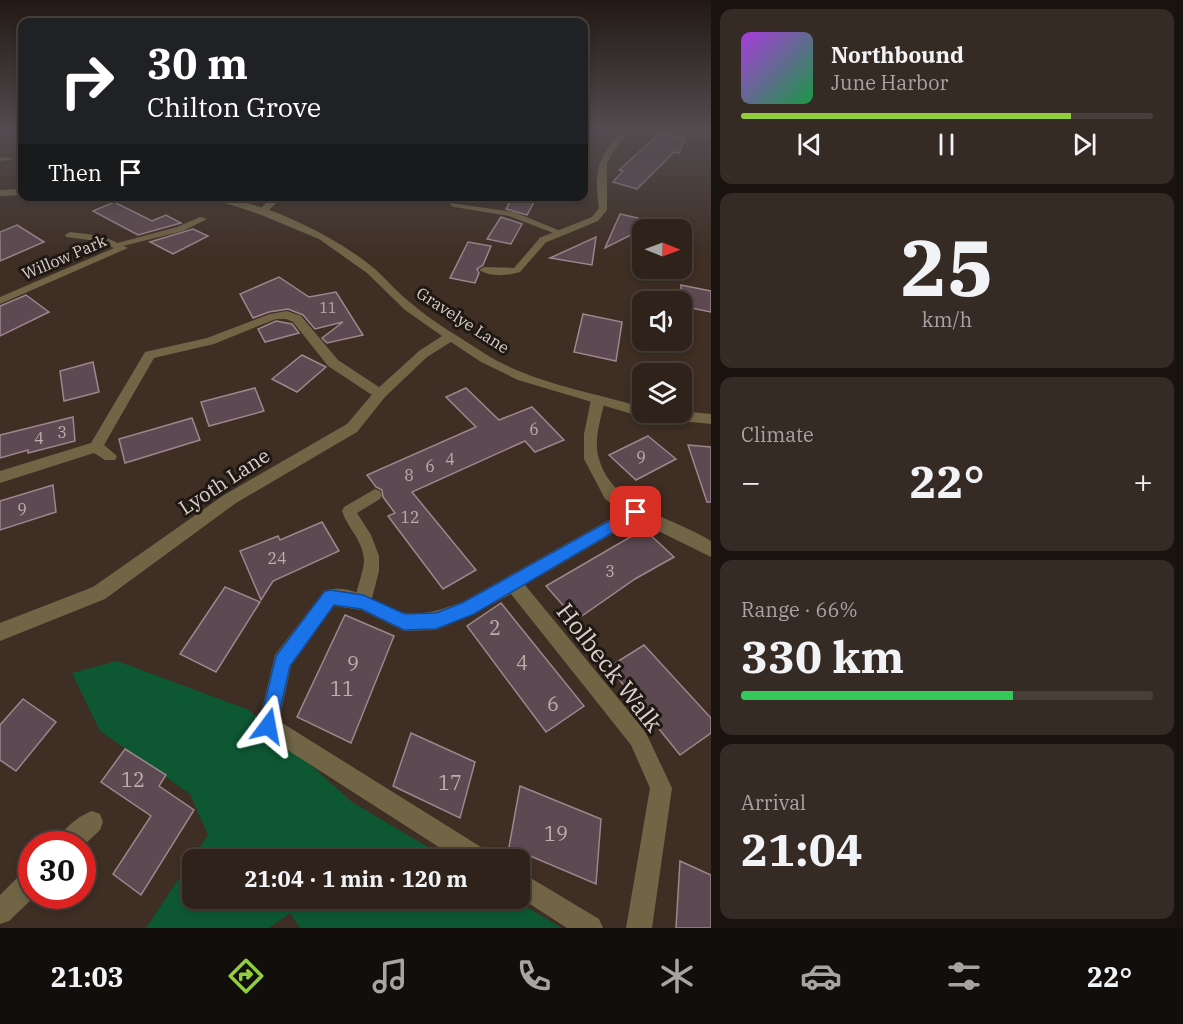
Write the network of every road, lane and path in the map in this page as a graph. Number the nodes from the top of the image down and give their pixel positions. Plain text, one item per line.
1 (601, 171) edge
2 (18, 192) edge
3 (0, 193) edge
4 (224, 201) edge
5 (271, 201) edge
6 (454, 205) dead end
7 (256, 210) junction
8 (202, 219) dead end
9 (559, 232) junction
10 (70, 235) dead end
11 (543, 240) joint
12 (115, 245) junction
13 (483, 270) dead end
14 (0, 301) edge
15 (451, 336) junction
16 (380, 394) junction
17 (598, 400) junction
18 (632, 409) edge
19 (692, 417) edge
20 (711, 419) edge
21 (96, 447) junction
22 (110, 456) dead end
23 (0, 477) edge
24 (375, 495) dead end
25 (636, 512) junction
26 (711, 550) edge
27 (513, 584) junction
28 (363, 602) junction
29 (0, 632) edge
30 (92, 822) dead end
31 (82, 831) edge
32 (464, 849) edge
33 (530, 890) edge
34 (18, 895) edge
35 (0, 912) edge
36 (590, 928) edge
37 (639, 928) edge

1 - 9 street
2 - 3 street
4 - 7 street, Gravelye Lane
5 - 7 street
6 - 9 lane
7 - 15 street, Gravelye Lane
8 - 12 lane
9 - 11 street
10 - 12 street, Willow Park
11 - 13 lane
12 - 14 street, Willow Park
15 - 16 street, Lyoth Lane
15 - 17 street, Gravelye Lane
16 - 21 street
16 - 29 street, Lyoth Lane
17 - 18 street, Gravelye Lane
17 - 25 street
19 - 20 street
21 - 22 street
21 - 23 street
24 - 28 lane
25 - 26 street
25 - 27 street
27 - 28 street
27 - 37 street, Holbeck Walk
28 - 32 street
30 - 31 street
33 - 36 street
34 - 35 street

